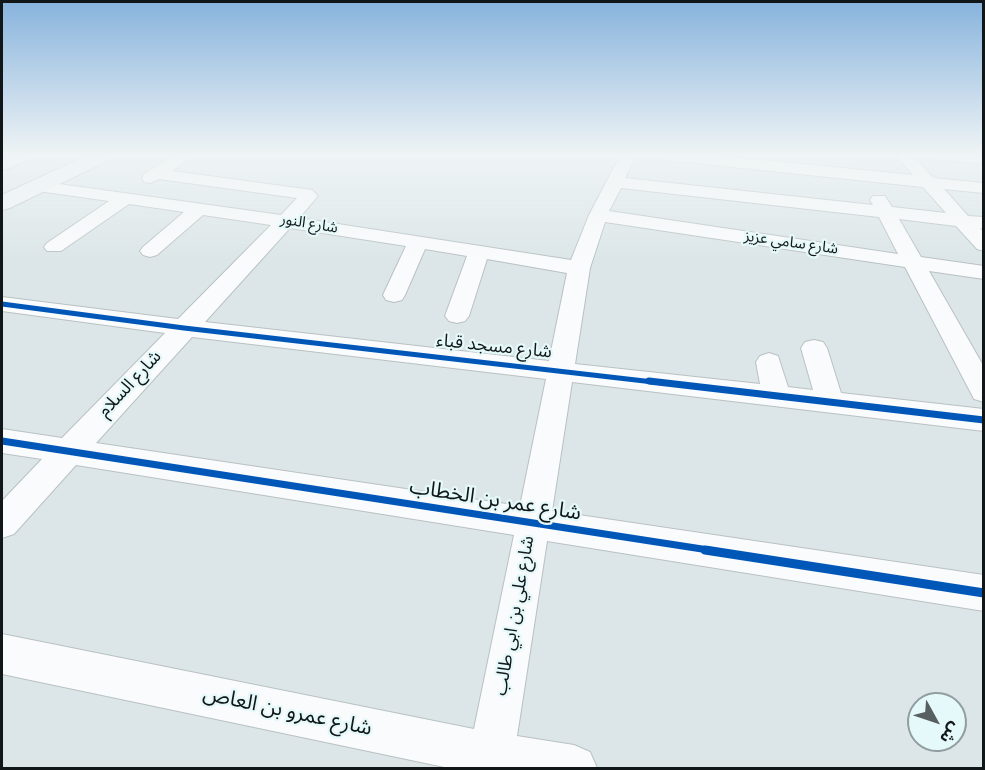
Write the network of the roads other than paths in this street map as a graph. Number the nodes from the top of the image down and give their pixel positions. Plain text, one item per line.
1 (29, 190) edge
2 (66, 190) edge
3 (134, 190) edge
4 (272, 190) edge
5 (611, 190) edge
6 (684, 190) edge
7 (874, 190) edge
8 (934, 190) edge
9 (122, 198) junction
10 (2, 202) edge
11 (199, 209) junction
12 (886, 213) junction
13 (598, 215) junction
14 (285, 220) junction
15 (961, 221) junction
16 (984, 223) edge
17 (418, 242) junction
18 (984, 245) edge
19 (54, 247) dead end
20 (150, 251) dead end
21 (479, 252) junction
22 (912, 262) junction
23 (579, 268) junction
24 (984, 273) edge
25 (394, 295) dead end
26 (2, 304) edge
27 (457, 316) dead end
28 (184, 328) junction
29 (814, 348) dead end
30 (769, 362) dead end
31 (560, 370) junction
32 (984, 392) edge
33 (776, 396) junction
34 (830, 402) junction
35 (984, 420) edge
36 (2, 441) edge
37 (68, 453) junction
38 (2, 523) edge
39 (532, 524) junction
40 (984, 593) edge
41 (2, 654) edge
42 (490, 762) edge
43 (574, 768) edge

1 - 10 main road
2 - 9 street, شارع النور
3 - 9 street
4 - 14 street, شارع السلام
5 - 13 street, شارع علي بن ابي طالب
6 - 12 street
7 - 12 street
8 - 15 street
9 - 11 street, شارع النور
9 - 19 street
11 - 14 street, شارع النور
11 - 20 street
12 - 15 street
12 - 22 street
13 - 22 street, شارع سامي عزيز
13 - 23 street, شارع علي بن ابي طالب
14 - 17 street, شارع النور
14 - 28 street, شارع السلام
15 - 16 street
15 - 18 street
17 - 21 street, شارع النور
17 - 25 street
21 - 23 street, شارع النور
21 - 27 street
22 - 24 street, شارع سامي عزيز
22 - 32 street
23 - 31 street, شارع علي بن ابي طالب
26 - 28 street, شارع مسجد قباء
28 - 31 street, شارع مسجد قباء
28 - 37 street, شارع السلام
29 - 34 street
30 - 33 street
31 - 33 street, شارع مسجد قباء
31 - 39 street, شارع علي بن ابي طالب
33 - 34 street, شارع مسجد قباء
34 - 35 street, شارع مسجد قباء
36 - 37 street, شارع عمر بن الخطاب
37 - 38 street, شارع السلام
37 - 39 street, شارع عمر بن الخطاب
39 - 40 street, شارع عمر بن الخطاب
39 - 42 street, شارع علي بن ابي طالب
41 - 42 street, شارع عمرو بن العاص
42 - 43 street, شارع عمرو بن العاص

